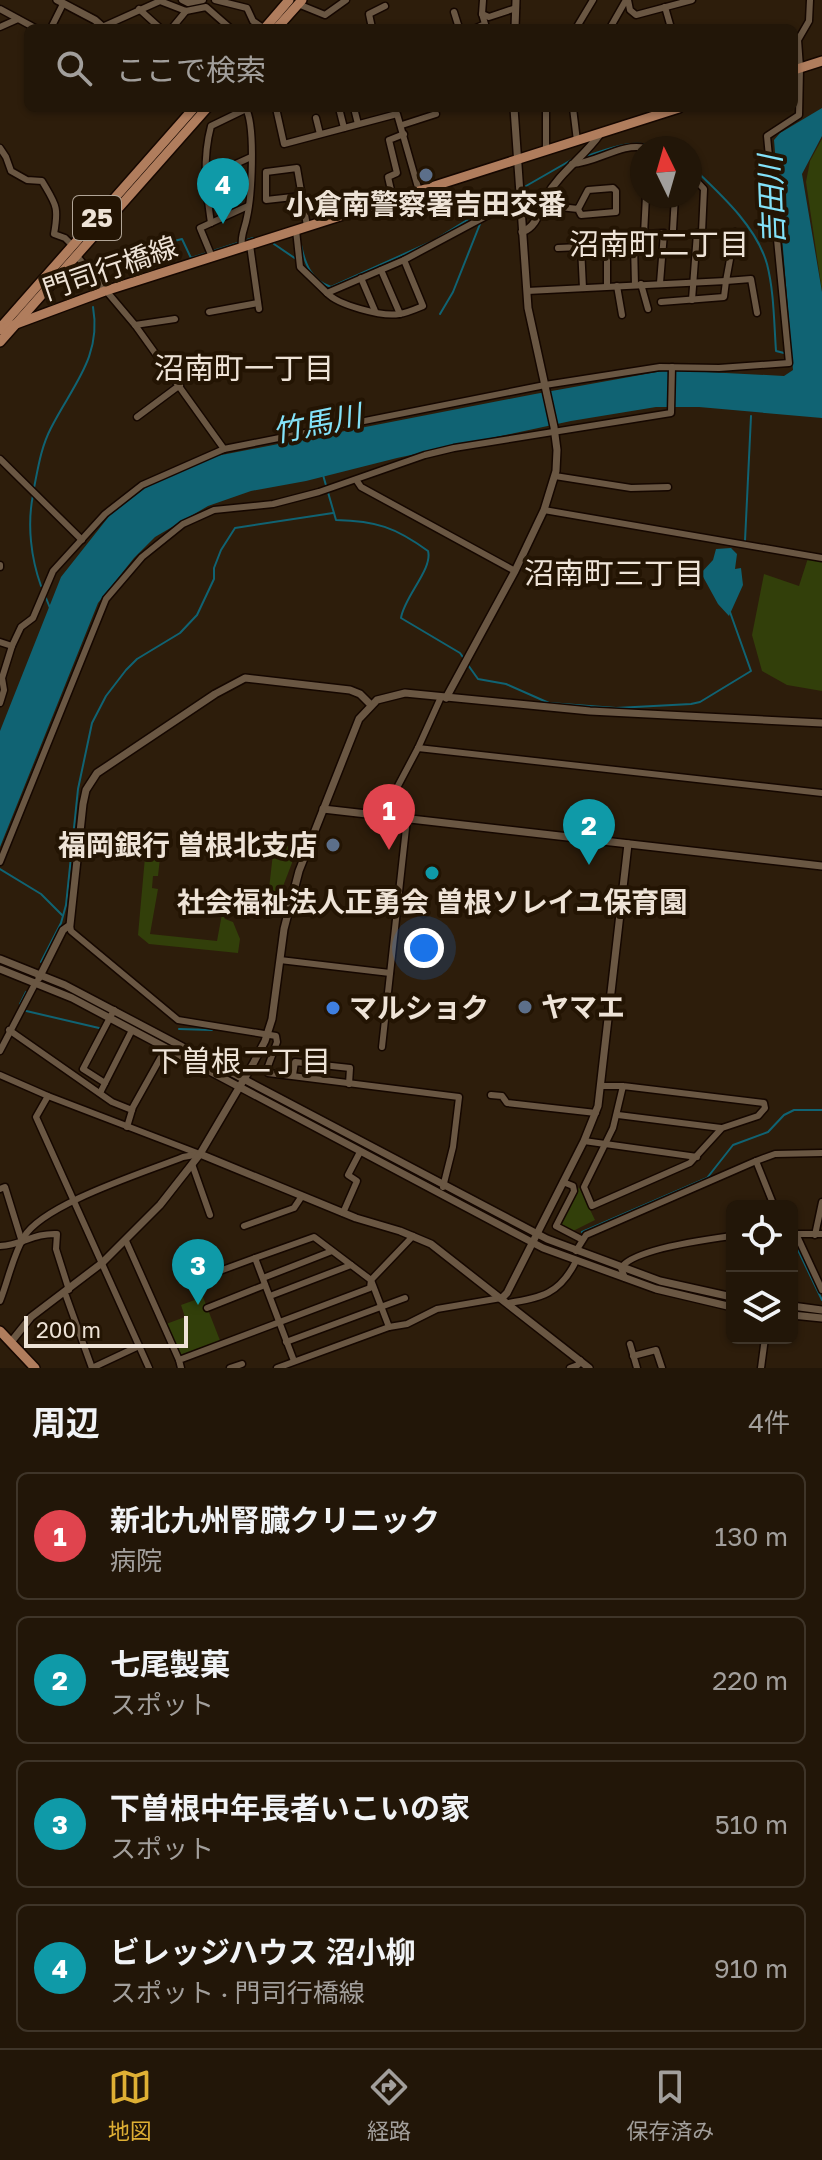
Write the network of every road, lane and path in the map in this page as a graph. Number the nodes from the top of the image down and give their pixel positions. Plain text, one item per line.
1 (182, 0) edge
2 (203, 0) edge
3 (215, 0) edge
4 (346, 0) edge
5 (483, 0) edge
6 (593, 0) edge
7 (627, 0) edge
8 (653, 0) edge
9 (692, 0) edge
10 (810, 0) edge
11 (297, 1) edge
12 (60, 2) edge
13 (677, 2) edge
14 (516, 4) edge
15 (385, 6) dead end
16 (665, 7) junction
17 (0, 9) edge
18 (139, 9) junction
19 (656, 10) junction
20 (186, 11) junction
21 (454, 12) dead end
22 (482, 14) junction
23 (18, 19) junction
24 (220, 19) junction
25 (27, 24) edge
26 (52, 24) edge
27 (97, 24) edge
28 (108, 24) edge
29 (156, 24) edge
30 (175, 24) edge
31 (215, 24) edge
32 (226, 24) edge
33 (258, 24) edge
34 (269, 24) edge
35 (280, 24) edge
36 (371, 24) edge
37 (458, 24) edge
38 (485, 24) edge
39 (515, 24) edge
40 (579, 24) edge
41 (612, 24) edge
42 (670, 24) edge
43 (0, 27) edge
44 (798, 40) edge
45 (822, 61) edge
46 (798, 69) edge
47 (798, 92) edge
48 (198, 112) edge
49 (240, 112) edge
50 (247, 112) edge
51 (277, 112) edge
52 (340, 112) edge
53 (355, 112) edge
54 (393, 112) edge
55 (396, 112) edge
56 (514, 112) edge
57 (546, 112) edge
58 (573, 112) edge
59 (667, 112) edge
60 (436, 114) dead end
61 (316, 118) dead end
62 (358, 124) junction
63 (402, 125) junction
64 (344, 128) junction
65 (320, 134) junction
66 (404, 134) junction
67 (600, 134) junction
68 (577, 141) junction
69 (630, 147) edge
70 (0, 148) edge
71 (546, 150) junction
72 (251, 157) junction
73 (516, 160) junction
74 (573, 163) junction
75 (205, 178) junction
76 (249, 183) junction
77 (702, 187) edge
78 (419, 191) junction
79 (519, 192) junction
80 (302, 196) junction
81 (393, 199) junction
82 (208, 202) junction
83 (542, 205) junction
84 (248, 206) junction
85 (645, 208) edge
86 (674, 208) edge
87 (578, 209) junction
88 (211, 223) junction
89 (307, 226) junction
90 (296, 230) junction
91 (673, 230) dead end
92 (522, 232) junction
93 (735, 232) dead end
94 (244, 244) junction
95 (558, 248) dead end
96 (73, 250) junction
97 (210, 253) junction
98 (404, 260) junction
99 (381, 270) junction
100 (361, 278) junction
101 (726, 281) junction
102 (694, 282) junction
103 (660, 283) junction
104 (638, 284) junction
105 (607, 286) junction
106 (617, 286) junction
107 (583, 288) junction
108 (105, 291) junction
109 (527, 291) junction
110 (327, 293) junction
111 (37, 298) junction
112 (692, 300) junction
113 (661, 302) dead end
114 (648, 309) dead end
115 (375, 311) junction
116 (48, 312) junction
117 (209, 312) dead end
118 (757, 313) dead end
119 (400, 314) junction
120 (622, 315) dead end
121 (175, 319) dead end
122 (14, 324) junction
123 (135, 325) junction
124 (1, 337) edge
125 (672, 368) junction
126 (180, 385) junction
127 (546, 387) junction
128 (137, 417) dead end
129 (555, 429) junction
130 (224, 449) junction
131 (0, 459) edge
132 (555, 476) junction
133 (357, 481) junction
134 (668, 487) dead end
135 (544, 510) junction
136 (82, 540) junction
137 (822, 558) edge
138 (515, 571) junction
139 (0, 642) edge
140 (12, 646) junction
141 (444, 698) junction
142 (0, 703) edge
143 (371, 705) junction
144 (822, 723) edge
145 (418, 748) junction
146 (822, 793) edge
147 (323, 809) junction
148 (382, 816) junction
149 (407, 819) junction
150 (628, 844) junction
151 (0, 862) edge
152 (822, 866) edge
153 (70, 925) junction
154 (0, 959) edge
155 (280, 960) junction
156 (0, 969) edge
157 (390, 973) junction
158 (42, 974) junction
159 (36, 982) junction
160 (114, 1010) junction
161 (109, 1018) junction
162 (9, 1030) junction
163 (132, 1030) junction
164 (267, 1035) junction
165 (382, 1047) dead end
166 (166, 1048) junction
167 (0, 1051) edge
168 (0, 1075) edge
169 (293, 1075) junction
170 (243, 1079) junction
171 (105, 1083) junction
172 (349, 1084) junction
173 (237, 1086) junction
174 (601, 1086) junction
175 (623, 1086) junction
176 (100, 1093) junction
177 (491, 1095) dead end
178 (48, 1096) junction
179 (132, 1110) junction
180 (596, 1113) junction
181 (618, 1115) junction
182 (127, 1127) junction
183 (722, 1128) junction
184 (584, 1141) junction
185 (605, 1146) junction
186 (360, 1152) junction
187 (822, 1153) edge
188 (200, 1154) junction
189 (697, 1157) junction
190 (756, 1161) junction
191 (192, 1164) junction
192 (563, 1182) junction
193 (443, 1186) junction
194 (0, 1189) edge
195 (439, 1194) junction
196 (302, 1196) junction
197 (772, 1200) edge
198 (74, 1201) junction
199 (822, 1202) edge
200 (343, 1213) junction
201 (210, 1215) dead end
202 (244, 1226) dead end
203 (818, 1234) edge
204 (537, 1235) junction
205 (798, 1235) edge
206 (413, 1236) junction
207 (726, 1237) edge
208 (581, 1239) junction
209 (126, 1241) junction
210 (798, 1241) edge
211 (22, 1242) junction
212 (533, 1243) junction
213 (0, 1246) edge
214 (332, 1251) junction
215 (576, 1251) junction
216 (255, 1258) junction
217 (576, 1261) junction
218 (102, 1263) junction
219 (351, 1265) junction
220 (621, 1268) junction
221 (198, 1279) dead end
222 (626, 1279) junction
223 (371, 1280) junction
224 (264, 1281) junction
225 (822, 1290) edge
226 (67, 1291) junction
227 (270, 1296) junction
228 (726, 1296) edge
229 (405, 1298) dead end
230 (505, 1300) junction
231 (0, 1301) edge
232 (726, 1305) edge
233 (381, 1307) junction
234 (798, 1307) edge
235 (207, 1308) dead end
236 (822, 1310) edge
237 (798, 1316) edge
238 (822, 1318) edge
239 (280, 1324) junction
240 (389, 1327) junction
241 (0, 1331) edge
242 (11, 1342) junction
243 (286, 1342) junction
244 (630, 1344) dead end
245 (764, 1344) edge
246 (139, 1346) junction
247 (633, 1356) junction
248 (179, 1360) junction
249 (580, 1360) junction
250 (294, 1361) junction
251 (242, 1364) dead end
252 (287, 1366) edge
253 (35, 1368) edge
254 (92, 1368) edge
255 (149, 1368) edge
256 (181, 1368) edge
257 (230, 1368) edge
258 (277, 1368) edge
259 (570, 1368) edge
260 (589, 1368) edge
261 (637, 1368) edge
262 (662, 1368) edge
263 (761, 1368) edge

1 - 2 street
3 - 33 street
4 - 11 street
5 - 22 street
6 - 40 street
7 - 19 street
7 - 41 street
8 - 19 street
9 - 13 street
10 - 44 street
11 - 34 main road
11 - 35 main road
12 - 26 street
12 - 27 street
13 - 16 street
14 - 22 street
14 - 39 street
15 - 36 street
16 - 19 street
16 - 42 street
17 - 23 street
18 - 20 street
18 - 28 street
18 - 29 street
20 - 24 street
20 - 30 street
21 - 37 street
22 - 38 street
23 - 25 street
23 - 43 street
24 - 31 street
24 - 32 street
45 - 46 main road
47 - 125 street
48 - 96 main road, 門司行橋線 / 25
49 - 75 street
50 - 72 street
51 - 65 street
52 - 64 street
53 - 62 street
54 - 62 street
55 - 63 street
56 - 73 street
57 - 71 street
58 - 68 street
59 - 67 main road, 門司行橋線 / 25
60 - 63 street
61 - 65 street
62 - 64 street
63 - 66 street
64 - 65 street
66 - 78 street
66 - 81 street
67 - 68 main road, 門司行橋線 / 25
67 - 74 street
68 - 71 main road, 門司行橋線 / 25
69 - 74 street
70 - 96 street
71 - 73 main road, 門司行橋線 / 25
72 - 75 street
72 - 76 street
73 - 78 main road, 門司行橋線 / 25
73 - 79 street
74 - 83 street
75 - 82 street
76 - 82 street
76 - 84 street
77 - 102 street
78 - 81 main road, 門司行橋線 / 25
79 - 92 street
79 - 98 street
80 - 80 street
80 - 89 street
81 - 89 main road, 門司行橋線 / 25
82 - 88 street
83 - 87 street
83 - 92 street
84 - 88 street
84 - 94 street
85 - 103 street
86 - 91 street
87 - 87 street
88 - 97 street
89 - 90 main road, 門司行橋線 / 25
90 - 94 main road, 門司行橋線 / 25
90 - 110 street
92 - 109 street
93 - 101 street
94 - 97 main road, 門司行橋線 / 25
94 - 117 street
95 - 107 street
96 - 108 street
96 - 111 main road, 門司行橋線 / 25
96 - 124 main road, 門司行橋線 / 25
97 - 108 main road, 門司行橋線 / 25
98 - 99 street
98 - 119 street
99 - 100 street
99 - 119 street
100 - 110 street
100 - 115 street
101 - 102 street
101 - 112 street
101 - 118 street
102 - 103 street
102 - 112 street
103 - 104 street
104 - 105 street
104 - 106 street
104 - 114 street
105 - 106 street
105 - 107 street
106 - 120 street
107 - 109 street
108 - 116 main road, 門司行橋線 / 25
108 - 123 street
109 - 127 street
110 - 115 street
111 - 116 main road
111 - 122 main road, 門司行橋線 / 25
112 - 113 street
115 - 119 street
116 - 122 main road, 門司行橋線 / 25
121 - 123 street
122 - 124 main road, 門司行橋線 / 25
123 - 126 street
125 - 127 street
125 - 129 street
126 - 128 street
126 - 130 street
127 - 129 street
127 - 130 street
129 - 132 street
129 - 133 street
130 - 136 street
131 - 136 street
132 - 134 street
132 - 135 street
133 - 138 street
133 - 151 street
135 - 137 street
135 - 138 street
136 - 140 street
138 - 141 street
139 - 140 street
140 - 142 street
141 - 143 street
141 - 144 street
141 - 145 street
143 - 147 street
143 - 153 street
145 - 146 street
145 - 148 street
147 - 148 street
147 - 155 street
148 - 149 street
149 - 150 street
149 - 157 street
150 - 152 street
150 - 174 street
153 - 158 street
153 - 164 street
154 - 158 street
155 - 157 street
155 - 164 street
156 - 159 street
157 - 165 street
158 - 159 street
158 - 160 street
159 - 161 street
159 - 162 street
160 - 161 street
160 - 170 street
161 - 163 street
161 - 171 street
162 - 167 street
162 - 176 street
163 - 166 street
163 - 171 street
164 - 169 street
164 - 170 street
166 - 173 street
166 - 179 street
168 - 178 street
169 - 172 street
169 - 172 street
170 - 173 street
170 - 193 street
171 - 176 street
172 - 193 street
173 - 186 street
173 - 188 street
174 - 175 street
174 - 180 street
175 - 181 street
175 - 183 street
176 - 179 street
177 - 180 street
178 - 182 street
178 - 198 street
179 - 182 street
180 - 184 street
181 - 183 street
181 - 185 street
182 - 188 street
183 - 189 street
184 - 185 street
184 - 192 street
185 - 189 street
185 - 189 street
186 - 195 street
186 - 200 street
187 - 190 street
188 - 191 street
188 - 196 street
188 - 198 street
190 - 197 street
190 - 208 street
191 - 201 street
191 - 209 street
192 - 204 street
192 - 208 street
193 - 195 street
193 - 204 street
194 - 211 street
195 - 212 street
196 - 200 street
196 - 202 street
198 - 211 street
198 - 218 street
199 - 203 street
200 - 206 street
203 - 205 street
204 - 212 street
204 - 215 street
206 - 223 street
206 - 230 street
207 - 220 street
208 - 215 street
209 - 218 street
209 - 248 street
210 - 225 street
211 - 213 street
211 - 226 street
211 - 231 street
212 - 217 street
212 - 230 street
214 - 216 street
214 - 219 street
214 - 224 street
215 - 220 street
216 - 221 street
216 - 224 street
217 - 222 street
217 - 230 street
218 - 226 street
218 - 246 street
219 - 223 street
219 - 227 street
220 - 222 street
220 - 228 street
222 - 232 street
223 - 233 street
223 - 239 street
224 - 227 street
224 - 235 street
226 - 242 street
226 - 254 street
227 - 239 street
229 - 233 street
230 - 240 street
230 - 249 street
233 - 240 street
233 - 243 street
234 - 236 street
237 - 238 street
239 - 243 street
239 - 248 street
240 - 250 street
241 - 242 main road
242 - 253 main road
243 - 250 street
244 - 247 street
245 - 263 street
246 - 254 street
246 - 255 street
247 - 261 street
247 - 262 street
248 - 256 street
249 - 259 street
249 - 260 street
250 - 252 street
251 - 257 street
252 - 258 street

